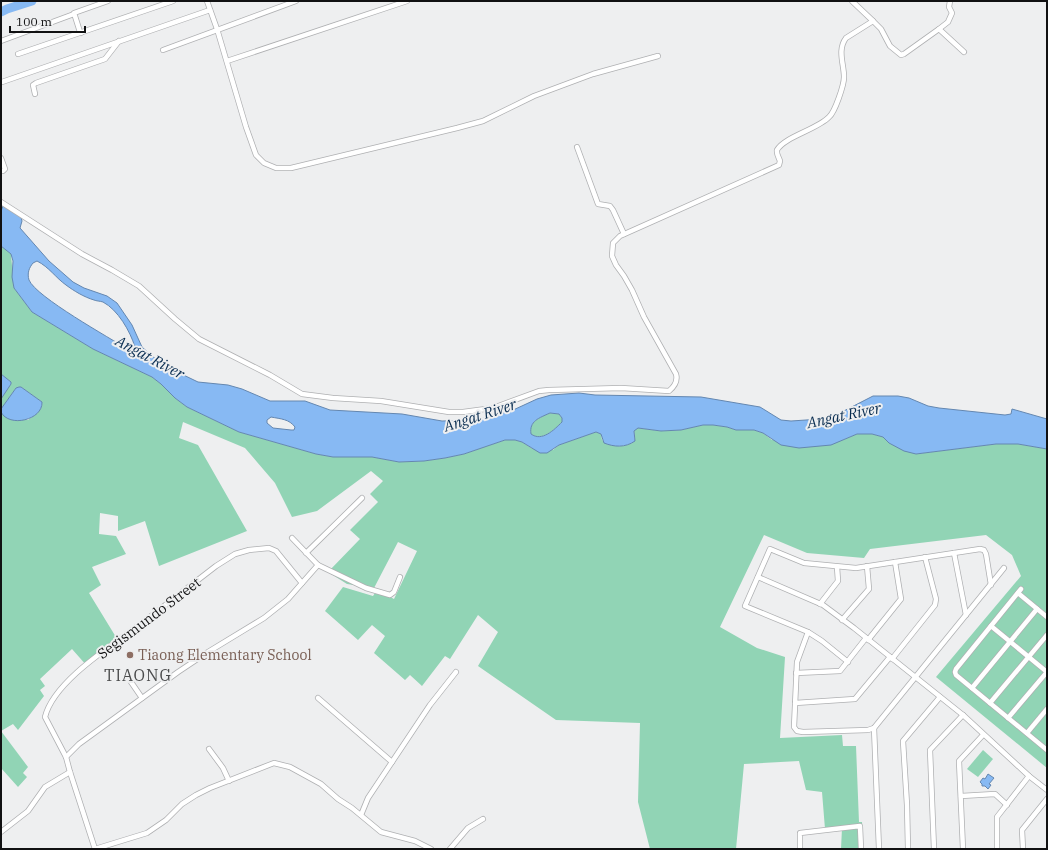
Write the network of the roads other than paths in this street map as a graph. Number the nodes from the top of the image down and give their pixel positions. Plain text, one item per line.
1 (108, 1) edge
2 (173, 1) edge
3 (207, 1) edge
4 (296, 1) edge
5 (407, 1) edge
6 (852, 1) edge
7 (950, 1) edge
8 (210, 10) junction
9 (74, 14) junction
10 (873, 21) junction
11 (217, 29) junction
12 (939, 29) junction
13 (81, 33) junction
14 (1, 41) edge
15 (119, 41) junction
16 (164, 50) dead end
17 (964, 52) dead end
18 (18, 54) dead end
19 (658, 56) dead end
20 (227, 61) junction
21 (2, 82) edge
22 (35, 94) dead end
23 (577, 147) dead end
24 (1, 158) edge
25 (1, 171) edge
26 (1, 202) edge
27 (624, 234) junction
28 (362, 498) dead end
29 (292, 538) dead end
30 (306, 553) junction
31 (954, 553) junction
32 (925, 557) junction
33 (895, 562) junction
34 (318, 565) junction
35 (867, 566) junction
36 (837, 567) junction
37 (1004, 568) dead end
38 (758, 577) junction
39 (400, 578) dead end
40 (302, 583) junction
41 (990, 585) junction
42 (820, 604) junction
43 (1037, 609) junction
44 (966, 615) junction
45 (1047, 617) edge
46 (842, 620) junction
47 (991, 626) junction
48 (808, 632) junction
49 (1047, 635) edge
50 (867, 639) junction
51 (1010, 641) junction
52 (1029, 657) junction
53 (891, 658) junction
54 (848, 662) junction
55 (456, 672) dead end
56 (1047, 672) edge
57 (796, 673) junction
58 (128, 676) dead end
59 (916, 677) junction
60 (972, 688) junction
61 (940, 697) junction
62 (142, 698) junction
63 (318, 698) dead end
64 (795, 703) junction
65 (990, 703) junction
66 (1047, 709) edge
67 (963, 715) junction
68 (1008, 718) junction
69 (874, 728) junction
70 (1026, 733) junction
71 (984, 735) junction
72 (1046, 748) edge
73 (209, 749) dead end
74 (66, 757) junction
75 (392, 762) junction
76 (70, 772) junction
77 (1029, 776) junction
78 (229, 781) junction
79 (1047, 790) edge
80 (961, 796) junction
81 (1047, 799) edge
82 (1007, 805) junction
83 (361, 815) junction
84 (483, 819) dead end
85 (1, 832) edge
86 (95, 849) edge
87 (431, 849) edge
88 (450, 849) edge
89 (800, 849) edge
90 (861, 849) edge
91 (879, 849) edge
92 (908, 849) edge
93 (934, 849) edge
94 (962, 849) edge
95 (997, 849) edge
96 (1023, 849) edge

1 - 9 street
2 - 13 street
3 - 8 street
4 - 11 street
5 - 20 street
6 - 10 street
7 - 12 street
8 - 11 street
8 - 15 street
9 - 13 street
9 - 14 street
10 - 12 street
10 - 27 street
11 - 16 street
11 - 20 street
12 - 17 street
13 - 18 street
15 - 21 street
15 - 22 street
19 - 20 street
23 - 27 street
24 - 25 street
26 - 27 street
28 - 30 street
29 - 30 street
30 - 34 street
31 - 32 street
31 - 41 street
31 - 44 street
32 - 33 street
32 - 53 street
33 - 35 street
33 - 50 street
34 - 39 street
34 - 40 street
35 - 36 street
35 - 46 street
36 - 38 street
36 - 42 street
37 - 41 street
38 - 42 street
38 - 48 street
40 - 62 street
40 - 74 street, Segismundo Street
41 - 44 street
42 - 46 street
43 - 45 street
43 - 47 street
43 - 51 street
44 - 59 street
46 - 50 street
47 - 51 street
47 - 60 street
48 - 54 street
48 - 57 street
49 - 52 street
50 - 53 street
50 - 54 street
51 - 52 street
51 - 60 street
52 - 56 street
52 - 65 street
53 - 59 street
53 - 64 street
54 - 57 street
55 - 75 street
56 - 68 street
57 - 64 street
58 - 62 street
59 - 61 street
59 - 69 street
60 - 65 street
61 - 67 street
61 - 92 street
62 - 74 street
63 - 75 street
64 - 69 street
65 - 68 street
66 - 70 street
67 - 71 street
67 - 93 street
68 - 70 street
69 - 91 street
70 - 72 street
71 - 77 street
71 - 80 street
73 - 78 street
74 - 76 street
75 - 83 street
76 - 85 street
76 - 86 street
77 - 79 street
77 - 82 street
78 - 83 street
78 - 86 street
80 - 82 street
80 - 94 street
81 - 96 street
82 - 95 street
83 - 87 street
84 - 88 street
89 - 90 street

